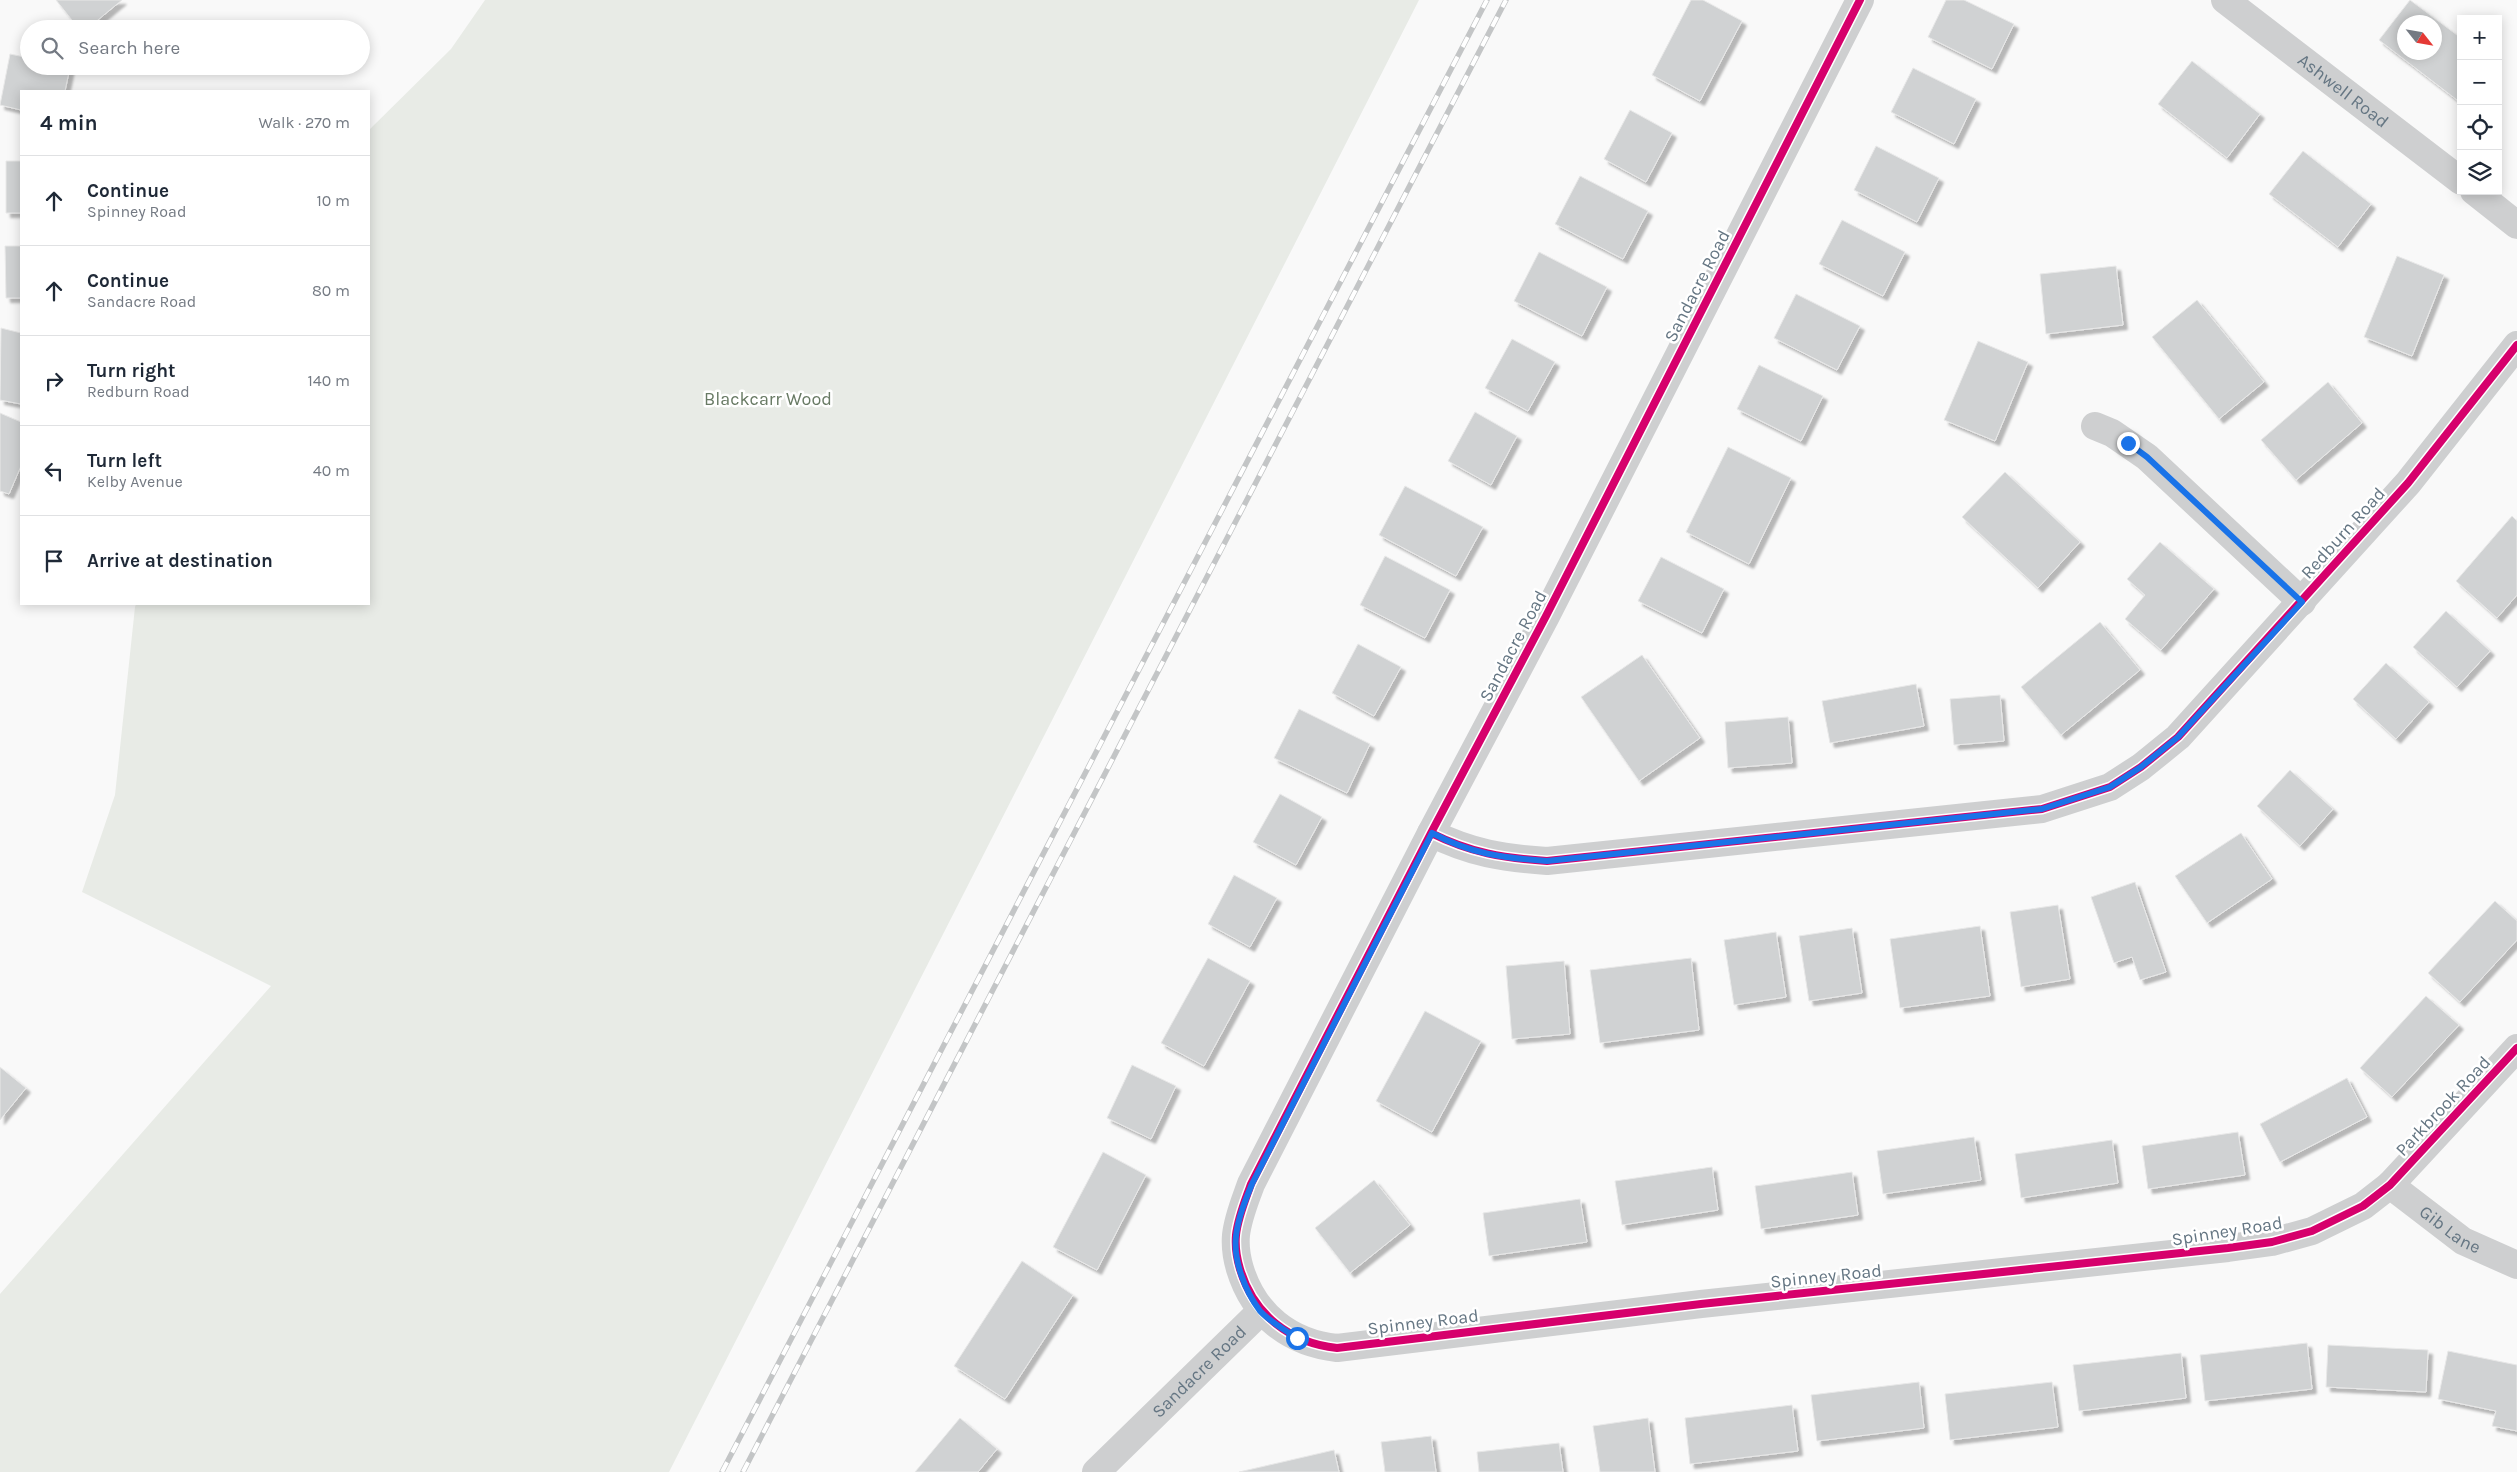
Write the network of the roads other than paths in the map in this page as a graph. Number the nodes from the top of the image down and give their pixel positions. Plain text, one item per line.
1 (1860, 0) edge
2 (2225, 0) edge
3 (2457, 178) edge
4 (2479, 195) edge
5 (2517, 225) edge
6 (2517, 345) edge
7 (2095, 426) dead end
8 (2302, 602) junction
9 (1432, 833) junction
10 (2517, 1048) edge
11 (2390, 1185) junction
12 (2517, 1266) edge
13 (1261, 1312) junction
14 (1096, 1472) edge

1 - 9 street, Sandacre Road
2 - 3 street, Ashwell Road
4 - 5 street
6 - 8 street, Redburn Road
7 - 8 street
8 - 9 street, Redburn Road
9 - 13 street, Sandacre Road
10 - 11 street, Parkbrook Road
11 - 12 street, Gib Lane
11 - 13 street, Spinney Road
13 - 14 street, Sandacre Road

